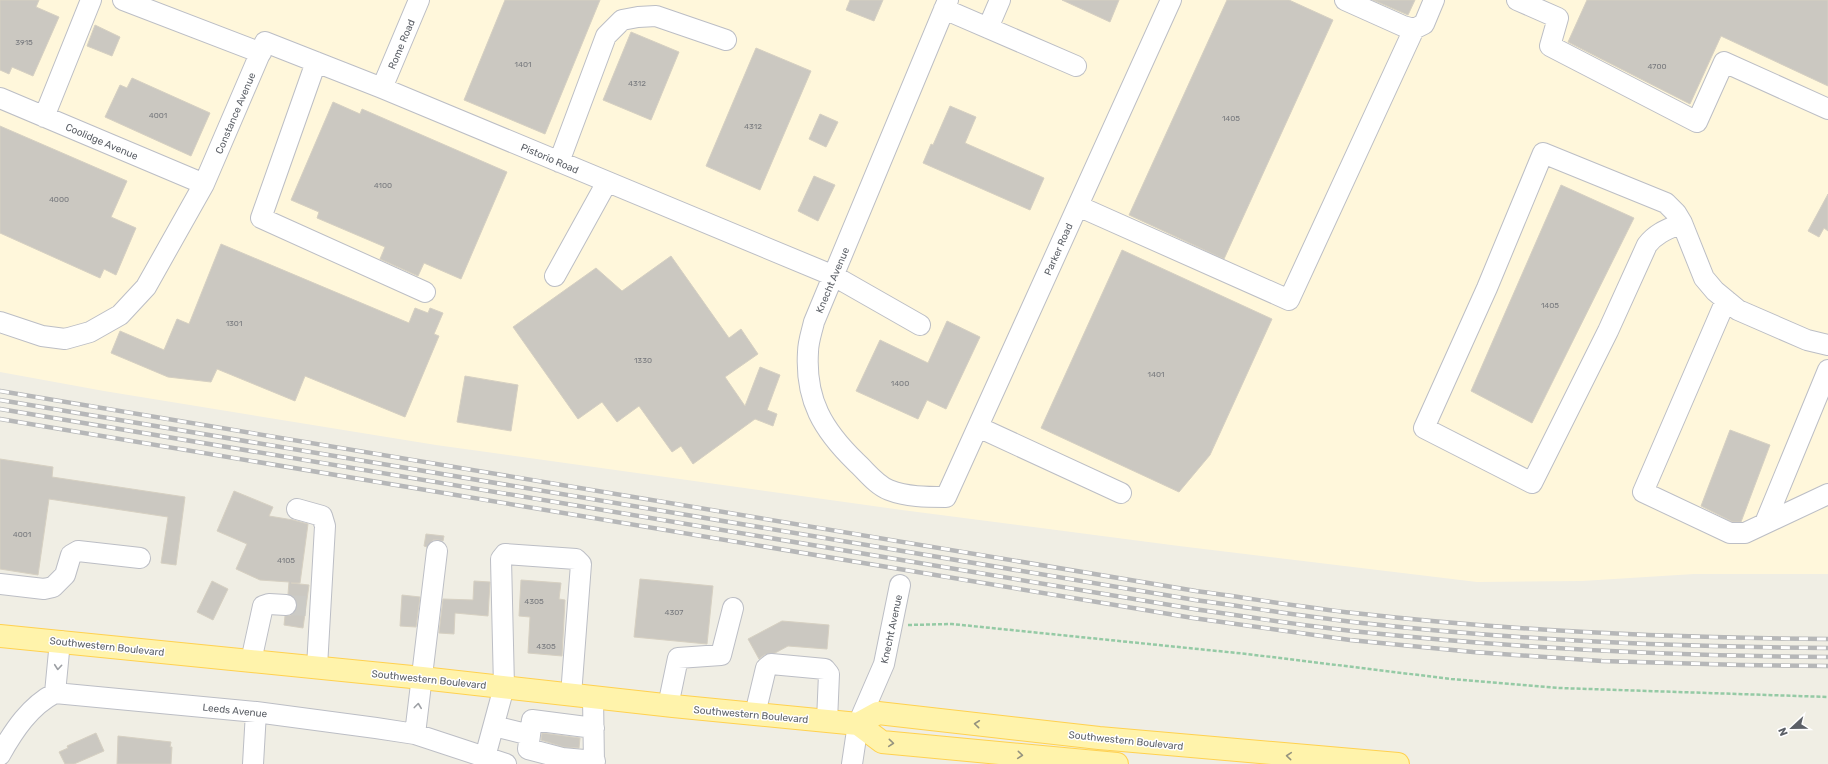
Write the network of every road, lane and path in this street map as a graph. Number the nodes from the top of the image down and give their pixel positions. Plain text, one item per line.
1 (91, 0) edge
2 (123, 0) edge
3 (419, 0) edge
4 (1000, 0) edge
5 (1171, 0) edge
6 (1345, 0) edge
7 (1434, 0) edge
8 (1517, 0) edge
9 (946, 5) edge
10 (988, 28) junction
11 (1414, 29) junction
12 (726, 40) dead end
13 (263, 48) junction
14 (316, 62) junction
15 (1076, 66) dead end
16 (382, 88) junction
17 (0, 98) edge
18 (1828, 109) edge
19 (44, 116) junction
20 (558, 162) junction
21 (607, 182) junction
22 (204, 184) junction
23 (1078, 206) junction
24 (1682, 222) junction
25 (556, 276) dead end
26 (834, 276) junction
27 (425, 292) dead end
28 (1726, 300) junction
29 (0, 322) edge
30 (920, 325) dead end
31 (1828, 345) edge
32 (1828, 370) edge
33 (978, 427) junction
34 (1120, 493) dead end
35 (1828, 494) edge
36 (946, 497) joint
37 (297, 509) dead end
38 (1765, 523) junction
39 (437, 551) dead end
40 (140, 558) dead end
41 (0, 584) edge
42 (900, 585) dead end
43 (286, 605) tunnel mouth
44 (733, 608) dead end
45 (892, 626) junction
46 (0, 636) edge
47 (60, 641) junction
48 (251, 661) junction
49 (317, 667) junction
50 (422, 678) junction
51 (504, 687) junction
52 (55, 693) junction
53 (571, 695) junction
54 (593, 697) junction
55 (1828, 697) edge
56 (668, 706) junction
57 (256, 712) junction
58 (755, 714) junction
59 (827, 721) junction
60 (858, 724) junction
61 (494, 726) junction
62 (594, 728) junction
63 (415, 734) junction
64 (5, 735) edge
65 (530, 735) junction
66 (0, 755) edge
67 (485, 757) junction
68 (594, 763) edge
69 (254, 764) edge
70 (506, 764) edge
71 (852, 764) edge
72 (1117, 764) edge
73 (1398, 764) edge

1 - 19 street
2 - 13 street, Pistorio Road
3 - 16 street, Rome Road
4 - 10 street
5 - 23 street, Parker Road
6 - 11 street
7 - 11 street
8 - 18 street
9 - 10 street
9 - 26 street, Knecht Avenue
10 - 15 street
11 - 23 street
12 - 20 street
13 - 14 street, Pistorio Road
13 - 22 street, Constance Avenue
14 - 16 street, Pistorio Road
14 - 27 street
16 - 20 street, Pistorio Road
17 - 19 street, Coolidge Avenue
19 - 22 street, Coolidge Avenue
20 - 21 street, Pistorio Road
21 - 25 street
21 - 26 street, Pistorio Road
22 - 29 street, Constance Avenue
23 - 33 street, Parker Road
24 - 24 street
24 - 28 street
26 - 30 street, Pistorio Road
26 - 36 street, Knecht Avenue
28 - 31 street
28 - 38 street
32 - 38 street
33 - 34 street
33 - 36 street, Parker Road
35 - 38 street
37 - 49 street
39 - 50 street
40 - 41 street
42 - 45 street, Knecht Avenue
43 - 48 street
44 - 56 street
45 - 55 path
45 - 60 street, Knecht Avenue
46 - 47 main road, Southwestern Boulevard
47 - 48 main road, Southwestern Boulevard
47 -> 52 street
48 - 49 main road, Southwestern Boulevard
49 - 50 main road, Southwestern Boulevard
50 - 51 main road, Southwestern Boulevard
63 -> 50 street
51 - 53 main road, Southwestern Boulevard
51 - 53 street
51 - 61 street
52 - 57 street, Leeds Avenue
52 - 64 street
53 - 54 main road, Southwestern Boulevard
54 - 56 main road, Southwestern Boulevard
54 - 62 street
56 - 58 main road, Southwestern Boulevard
57 - 63 street, Leeds Avenue
57 - 69 street
58 - 59 main road, Southwestern Boulevard
58 - 59 street
59 - 60 main road, Southwestern Boulevard
60 - 71 street, Knecht Avenue
60 -> 72 main road
73 -> 60 main road, Southwestern Boulevard
61 - 65 street
61 - 67 street
62 - 65 street
62 - 68 street
63 - 67 street, Leeds Avenue
64 - 66 street
65 - 68 street
67 - 70 street, Leeds Avenue

